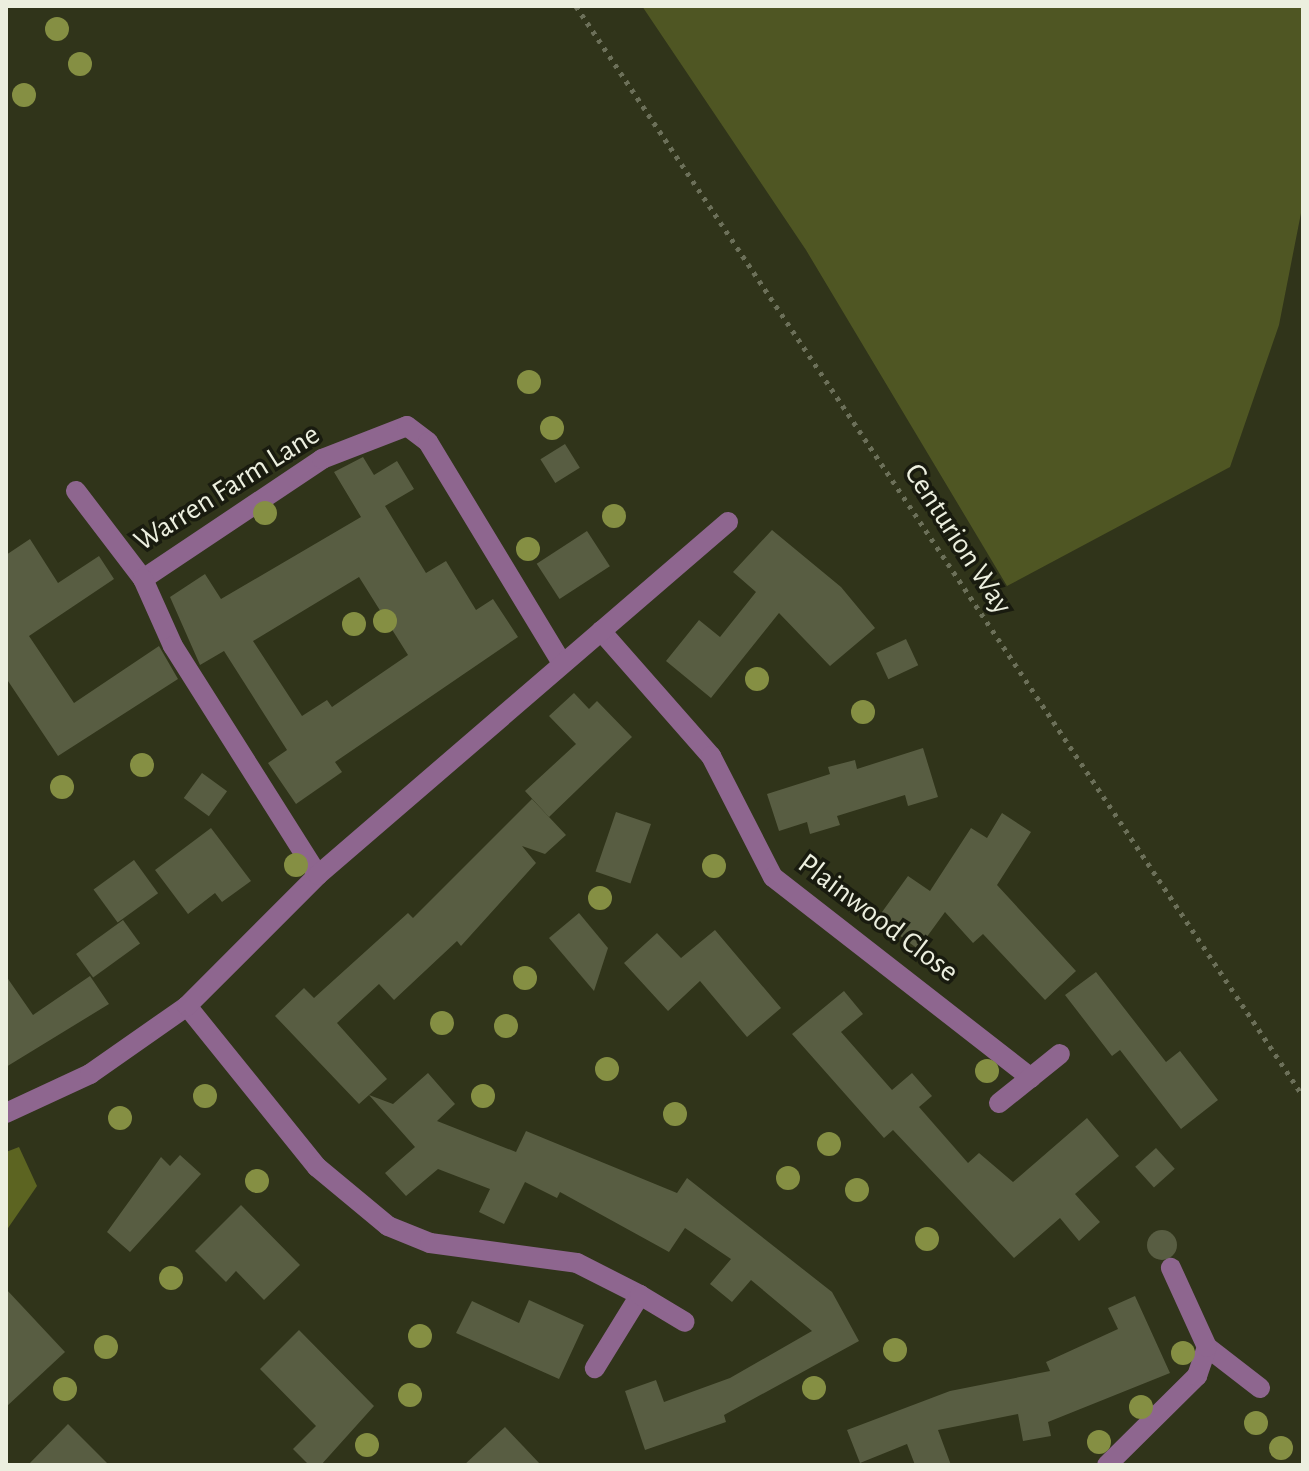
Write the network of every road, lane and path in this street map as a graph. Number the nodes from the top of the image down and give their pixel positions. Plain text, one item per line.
1 (576, 6) edge
2 (76, 491) dead end
3 (728, 522) dead end
4 (143, 579) junction
5 (601, 631) junction
6 (560, 660) junction
7 (318, 875) junction
8 (187, 1006) junction
9 (1060, 1054) dead end
10 (1031, 1078) junction
11 (1303, 1096) edge
12 (999, 1103) dead end
13 (6, 1113) edge
14 (1171, 1268) dead end
15 (640, 1295) junction
16 (685, 1322) dead end
17 (1207, 1347) junction
18 (595, 1368) dead end
19 (1260, 1388) dead end
20 (1107, 1465) edge

1 - 11 path, Centurion Way
2 - 4 street, Warren Farm Lane
3 - 5 street
4 - 6 street, Warren Farm Lane
4 - 7 street
5 - 6 street
5 - 10 street, Plainwood Close
6 - 7 street
7 - 8 street
8 - 13 street
8 - 15 street
9 - 10 street
10 - 12 street
14 - 17 street
15 - 16 street
15 - 18 street
17 - 19 street
17 - 20 street

